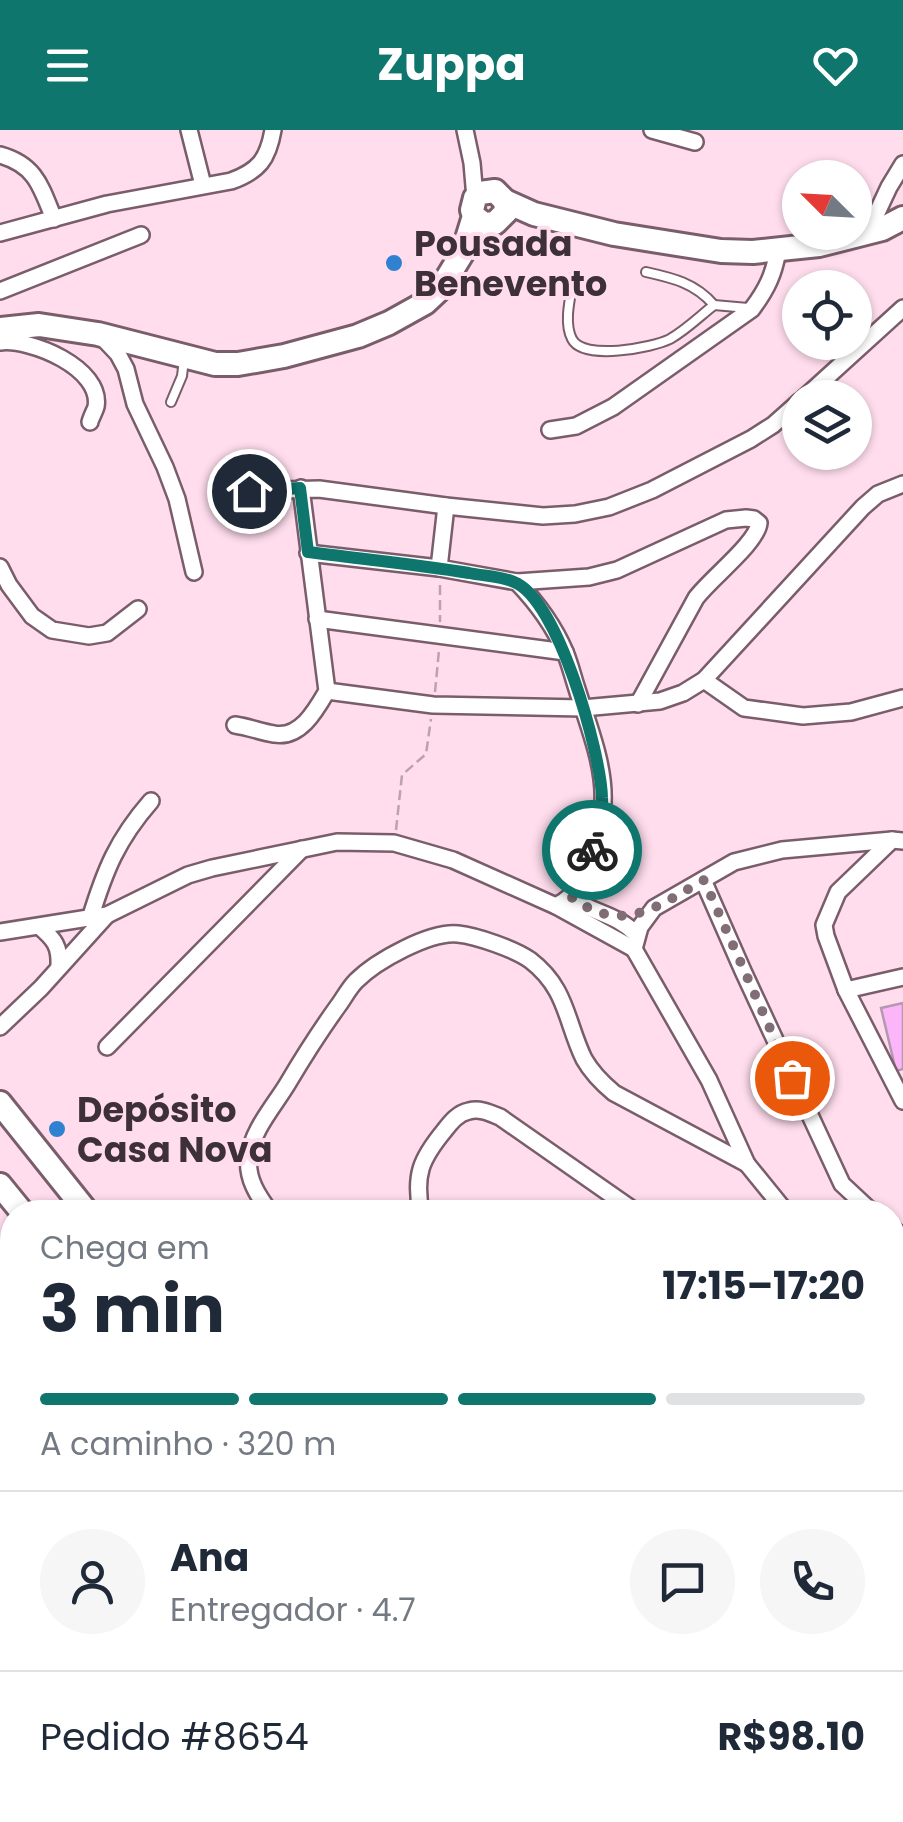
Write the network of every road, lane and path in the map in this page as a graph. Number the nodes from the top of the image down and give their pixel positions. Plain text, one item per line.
1 (189, 130) edge
2 (273, 130) edge
3 (465, 130) edge
4 (652, 130) edge
5 (694, 142) dead end
6 (0, 155) edge
7 (903, 164) edge
8 (203, 184) junction
9 (490, 208) junction
10 (54, 218) junction
11 (889, 228) edge
12 (0, 233) edge
13 (141, 235) dead end
14 (778, 250) junction
15 (646, 272) dead end
16 (574, 276) dead end
17 (0, 291) edge
18 (714, 304) junction
19 (752, 308) junction
20 (903, 308) edge
21 (0, 328) edge
22 (98, 334) junction
23 (0, 342) edge
24 (184, 357) junction
25 (823, 380) edge
26 (171, 402) dead end
27 (782, 418) edge
28 (90, 422) dead end
29 (550, 430) dead end
30 (903, 484) edge
31 (300, 488) junction
32 (249, 491) dead end
33 (446, 506) junction
34 (308, 552) junction
35 (0, 567) edge
36 (440, 568) junction
37 (194, 572) dead end
38 (517, 582) junction
39 (138, 609) dead end
40 (317, 618) junction
41 (566, 652) junction
42 (704, 680) junction
43 (328, 692) junction
44 (903, 698) edge
45 (638, 704) junction
46 (433, 705) junction
47 (583, 708) junction
48 (235, 725) dead end
49 (151, 801) dead end
50 (898, 841) edge
51 (394, 843) junction
52 (302, 850) junction
53 (704, 880) junction
54 (563, 901) junction
55 (654, 908) junction
56 (98, 917) junction
57 (616, 918) junction
58 (40, 926) junction
59 (0, 932) edge
60 (636, 942) junction
61 (59, 966) junction
62 (903, 976) edge
63 (846, 990) junction
64 (0, 1027) edge
65 (107, 1047) dead end
66 (903, 1102) edge
67 (0, 1103) edge
68 (746, 1164) junction
69 (77, 1200) edge
70 (261, 1200) edge
71 (419, 1200) edge
72 (619, 1200) edge
73 (776, 1200) edge
74 (859, 1200) edge

1 - 8 street
2 - 8 street
3 - 9 street
4 - 5 street
6 - 10 street
7 - 11 street
8 - 10 street
9 - 14 street
9 - 24 street
10 - 12 street
11 - 14 street
13 - 17 street
14 - 19 street
15 - 18 lane
16 - 18 lane
18 - 19 lane
19 - 29 street
20 - 25 street
21 - 22 street
22 - 24 street
22 - 37 street
23 - 28 street
24 - 26 lane
27 - 33 street
30 - 42 street
31 - 32 street
31 - 33 street
31 - 34 street
33 - 36 street
34 - 36 street
34 - 40 street
35 - 39 street
36 - 38 street
38 - 41 street
38 - 45 street
40 - 41 street
40 - 43 street
41 - 47 street
42 - 44 street
42 - 45 street
43 - 46 street
43 - 48 street
45 - 47 street
46 - 47 street
46 - 51 path
47 - 54 street
49 - 56 street
50 - 53 street
50 - 63 street
51 - 52 street
51 - 54 street
52 - 56 street
52 - 65 street
53 - 55 street
53 - 74 street
54 - 57 street
54 - 60 street
55 - 57 street
55 - 60 street
56 - 58 street
56 - 61 street
57 - 60 street
58 - 59 street
58 - 61 street
60 - 68 street
61 - 64 street
62 - 63 street
63 - 66 street
67 - 69 street
68 - 70 street
68 - 73 street
71 - 72 street

